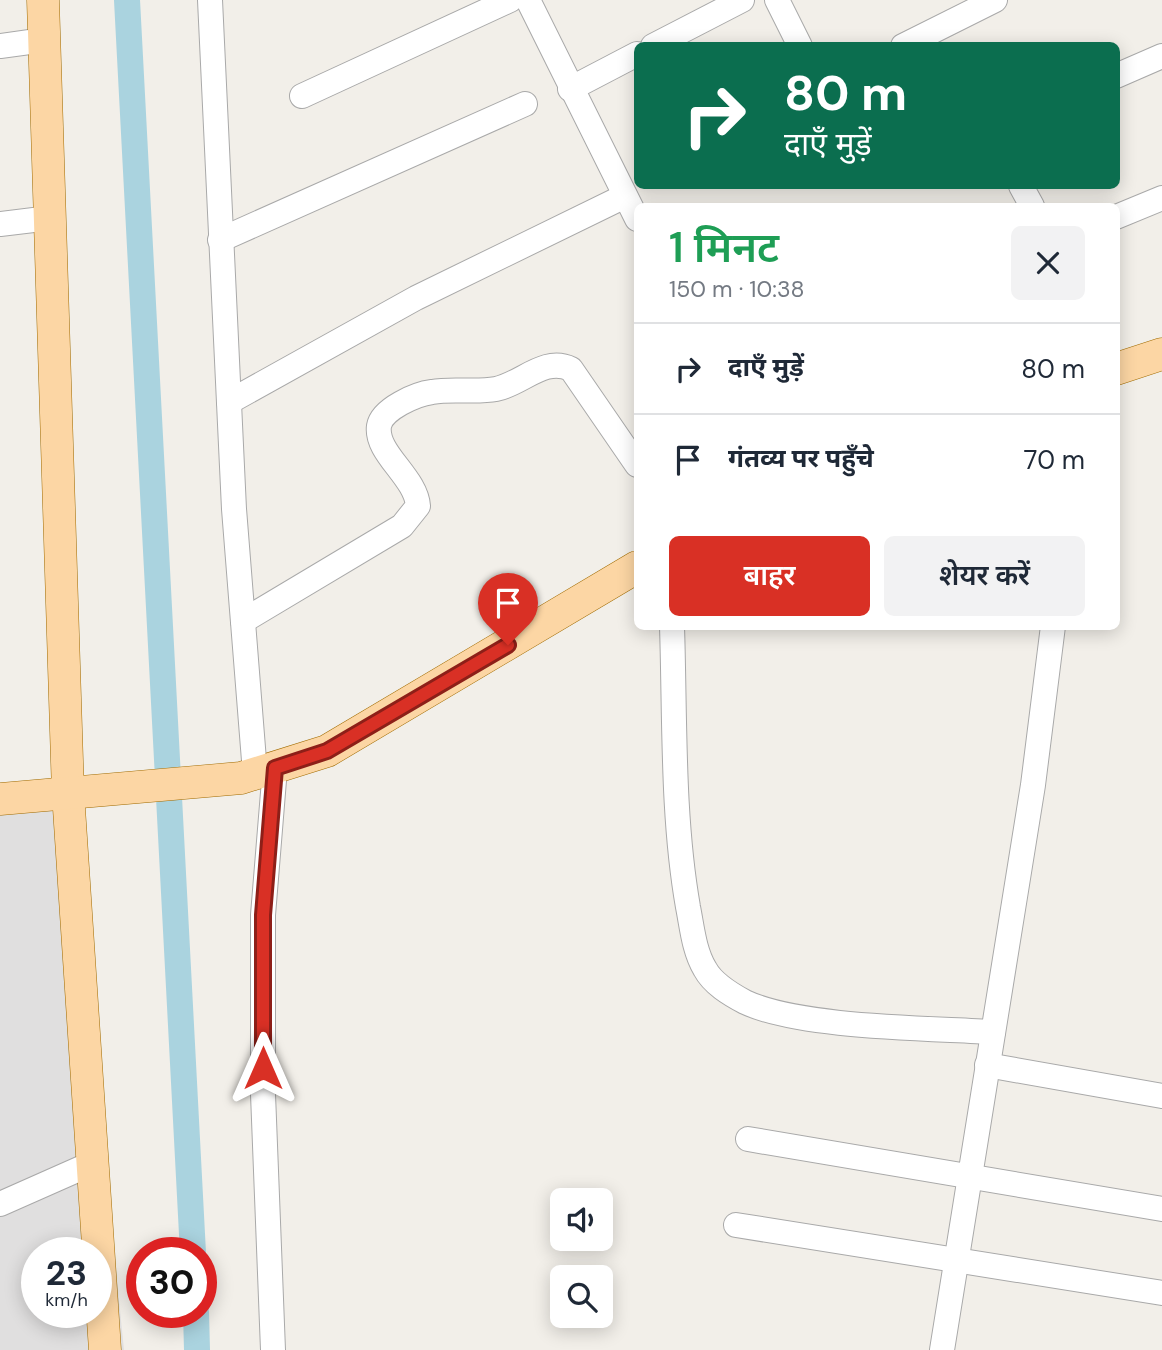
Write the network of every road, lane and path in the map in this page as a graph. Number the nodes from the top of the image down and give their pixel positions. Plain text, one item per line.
1 (43, 0) edge
2 (210, 0) edge
3 (510, 0) edge
4 (528, 0) edge
5 (742, 0) edge
6 (777, 0) edge
7 (995, 0) edge
8 (943, 37) edge
9 (44, 40) junction
10 (661, 42) edge
11 (798, 42) edge
12 (921, 42) edge
13 (0, 46) edge
14 (634, 56) edge
15 (1162, 56) edge
16 (1120, 74) edge
17 (570, 89) junction
18 (302, 96) dead end
19 (525, 104) dead end
20 (625, 196) junction
21 (1162, 198) edge
22 (634, 213) edge
23 (1120, 215) edge
24 (50, 218) junction
25 (0, 224) edge
26 (220, 240) junction
27 (1162, 354) edge
28 (1120, 364) edge
29 (229, 402) junction
30 (634, 461) edge
31 (634, 570) edge
32 (243, 621) junction
33 (672, 630) edge
34 (1052, 630) edge
35 (257, 773) junction
36 (68, 793) junction
37 (0, 797) edge
38 (993, 1032) junction
39 (987, 1065) junction
40 (1162, 1096) edge
41 (748, 1139) dead end
42 (94, 1162) junction
43 (969, 1176) junction
44 (0, 1204) edge
45 (1162, 1209) edge
46 (736, 1225) dead end
47 (956, 1259) junction
48 (1162, 1293) edge
49 (105, 1350) edge
50 (273, 1350) edge
51 (942, 1350) edge

1 - 9 main road
2 - 26 street
3 - 18 street
4 - 17 street
5 - 10 street
6 - 11 street
7 - 8 street
8 - 12 street
9 - 13 street
9 - 24 main road
14 - 17 street
15 - 16 street
17 - 20 street
19 - 26 street
20 - 22 street
20 - 29 street
21 - 23 street
24 - 25 street
24 - 36 main road
26 - 29 street
27 - 28 main road
29 - 32 street
30 - 32 street
31 - 35 main road
32 - 35 street
33 - 38 street
34 - 38 street
35 - 36 main road
35 - 50 street
36 - 37 main road
36 - 42 main road
38 - 39 street
39 - 40 street
39 - 43 street
41 - 43 street
42 - 44 street
42 - 49 main road
43 - 45 street
43 - 47 street
46 - 47 street
47 - 48 street
47 - 51 street

